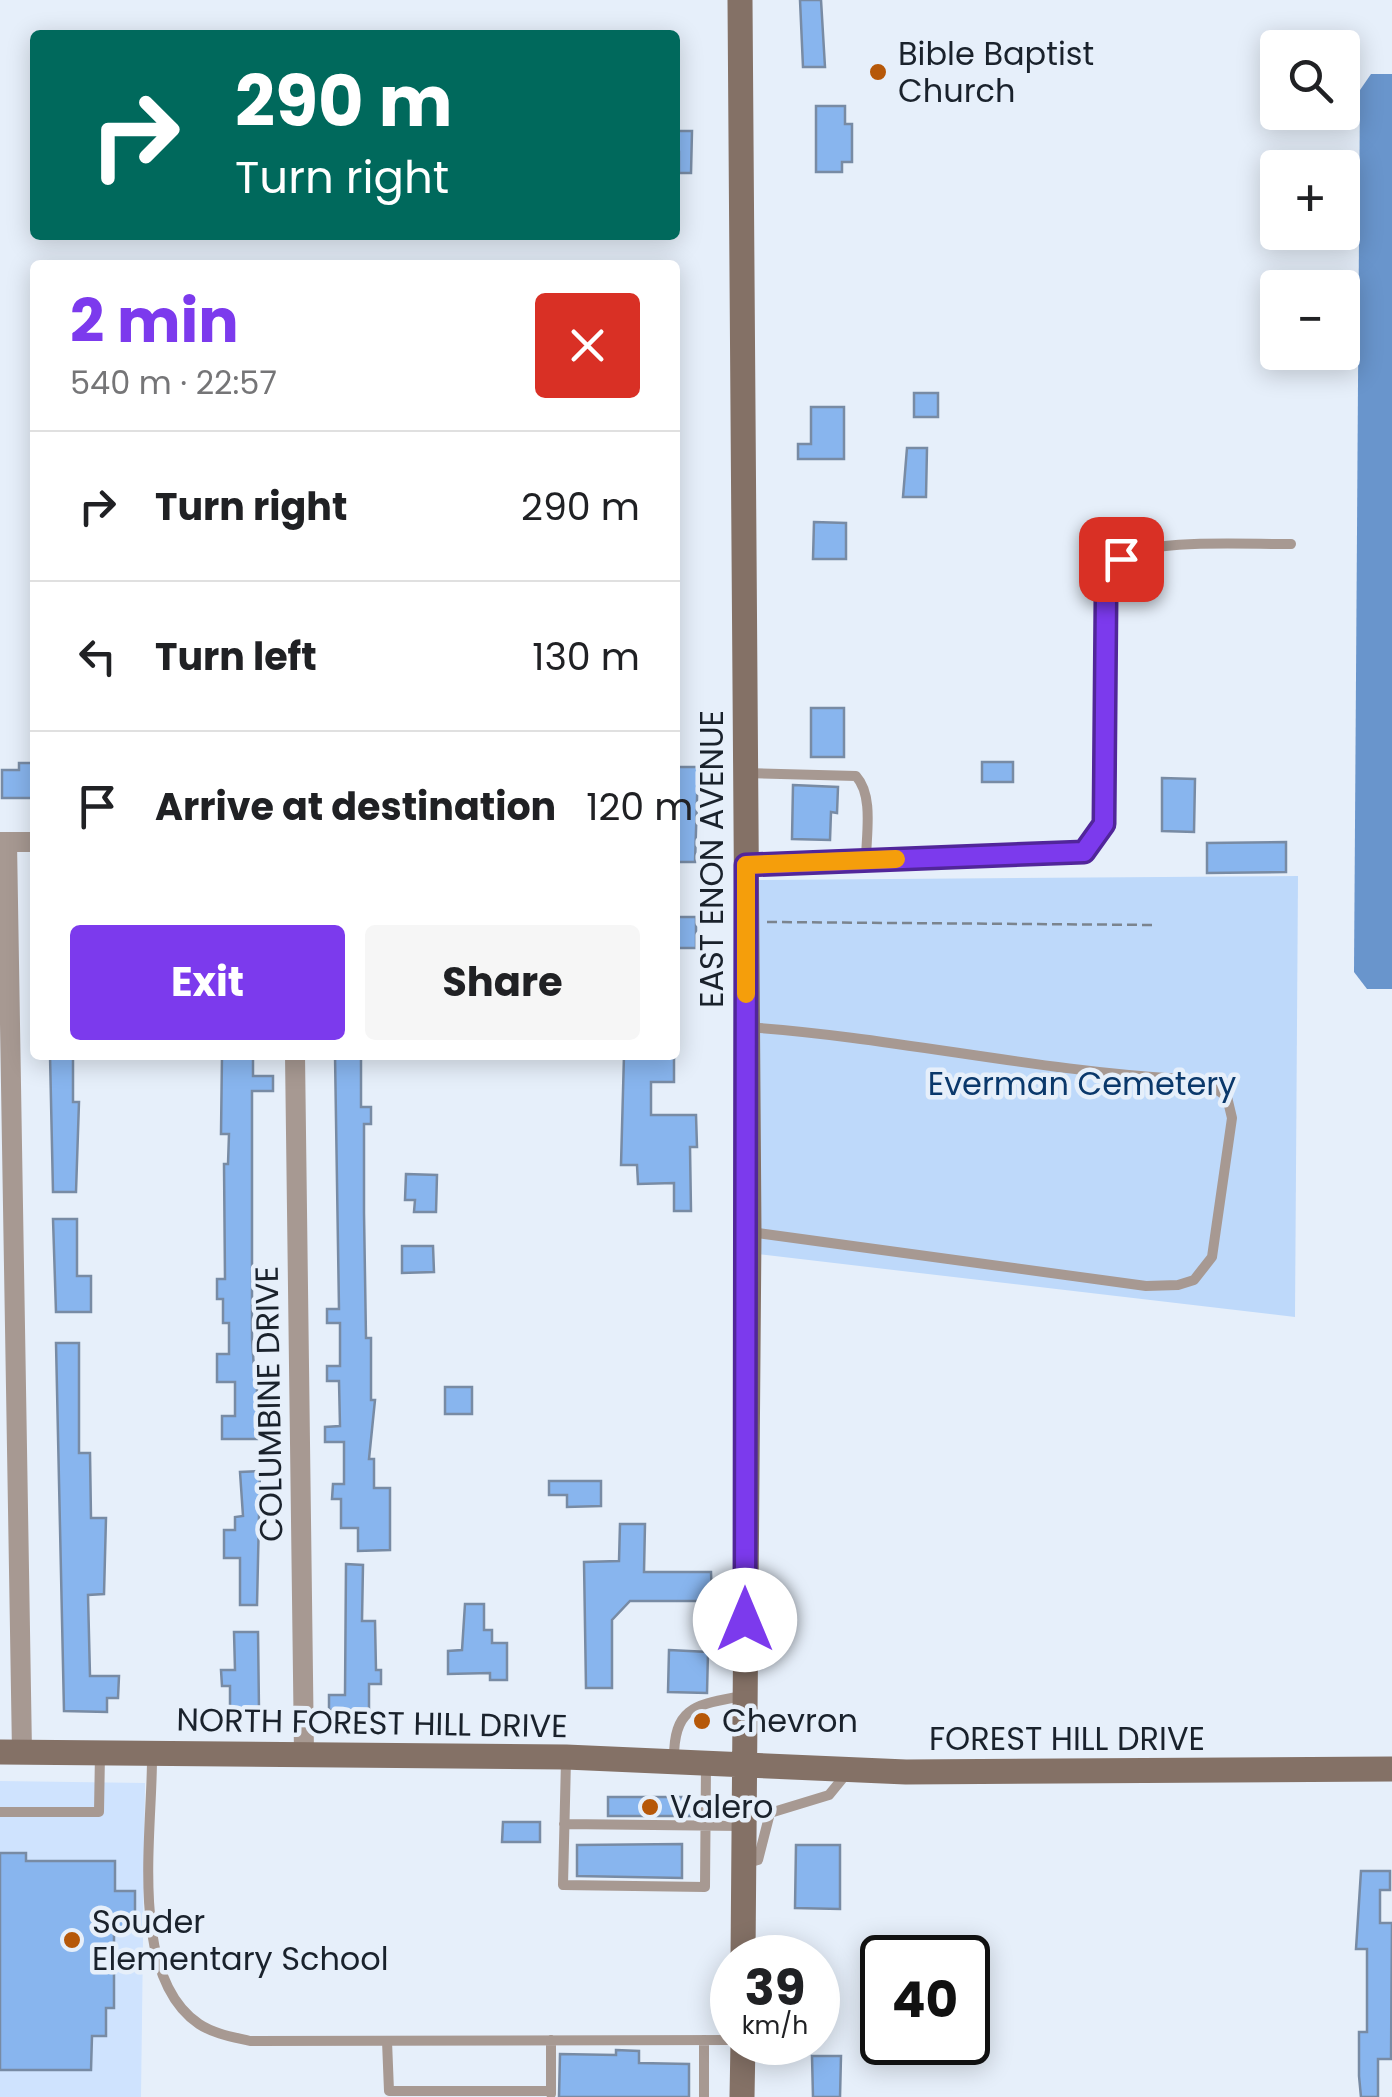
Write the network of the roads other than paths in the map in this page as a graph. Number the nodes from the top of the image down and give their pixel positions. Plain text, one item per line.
1 (740, 0) edge
2 (1290, 544) dead end
3 (745, 773) junction
4 (4, 842) edge
5 (30, 842) edge
6 (866, 860) junction
7 (746, 865) junction
8 (746, 1027) junction
9 (295, 1060) edge
10 (748, 1232) junction
11 (744, 1696) junction
12 (11, 1752) edge
13 (100, 1752) junction
14 (152, 1752) junction
15 (304, 1753) junction
16 (566, 1758) junction
17 (674, 1764) junction
18 (706, 1765) junction
19 (744, 1767) junction
20 (1392, 1769) edge
21 (849, 1771) junction
22 (0, 1812) edge
23 (564, 1824) junction
24 (705, 1826) junction
25 (744, 1826) junction
26 (743, 1864) junction
27 (743, 1935) edge
28 (550, 2040) junction
29 (704, 2040) junction
30 (710, 2040) edge
31 (387, 2041) junction
32 (742, 2065) edge
33 (551, 2094) edge
34 (704, 2097) edge
35 (742, 2097) edge

1 - 3 street, EAST ENON AVENUE
2 - 6 lane
3 - 6 lane
3 - 7 street, EAST ENON AVENUE
4 - 5 street
4 - 12 street
6 - 7 lane
7 - 8 street, EAST ENON AVENUE
8 - 10 street, EAST ENON AVENUE
8 - 10 lane
9 - 15 street, COLUMBINE DRIVE
10 - 11 street, EAST ENON AVENUE
11 - 17 lane
11 - 19 street, EAST ENON AVENUE
12 - 13 street, NORTH FOREST HILL DRIVE
13 - 14 street, NORTH FOREST HILL DRIVE
13 - 22 lane
14 - 15 street, NORTH FOREST HILL DRIVE
14 - 31 lane
15 - 16 street, NORTH FOREST HILL DRIVE
16 - 17 street, NORTH FOREST HILL DRIVE
16 - 23 lane
17 - 18 street, NORTH FOREST HILL DRIVE
18 - 19 street, NORTH FOREST HILL DRIVE
18 - 24 lane
19 - 21 street, FOREST HILL DRIVE
19 - 25 street, EAST ENON AVENUE
20 - 21 street, FOREST HILL DRIVE
21 - 26 lane
23 - 24 lane
23 - 24 lane
24 - 25 lane
25 - 26 street, EAST ENON AVENUE
26 - 27 street, EAST ENON AVENUE
28 - 29 lane
28 - 31 lane
28 - 33 lane
29 - 30 lane
29 - 34 lane
31 - 33 lane
32 - 35 street

